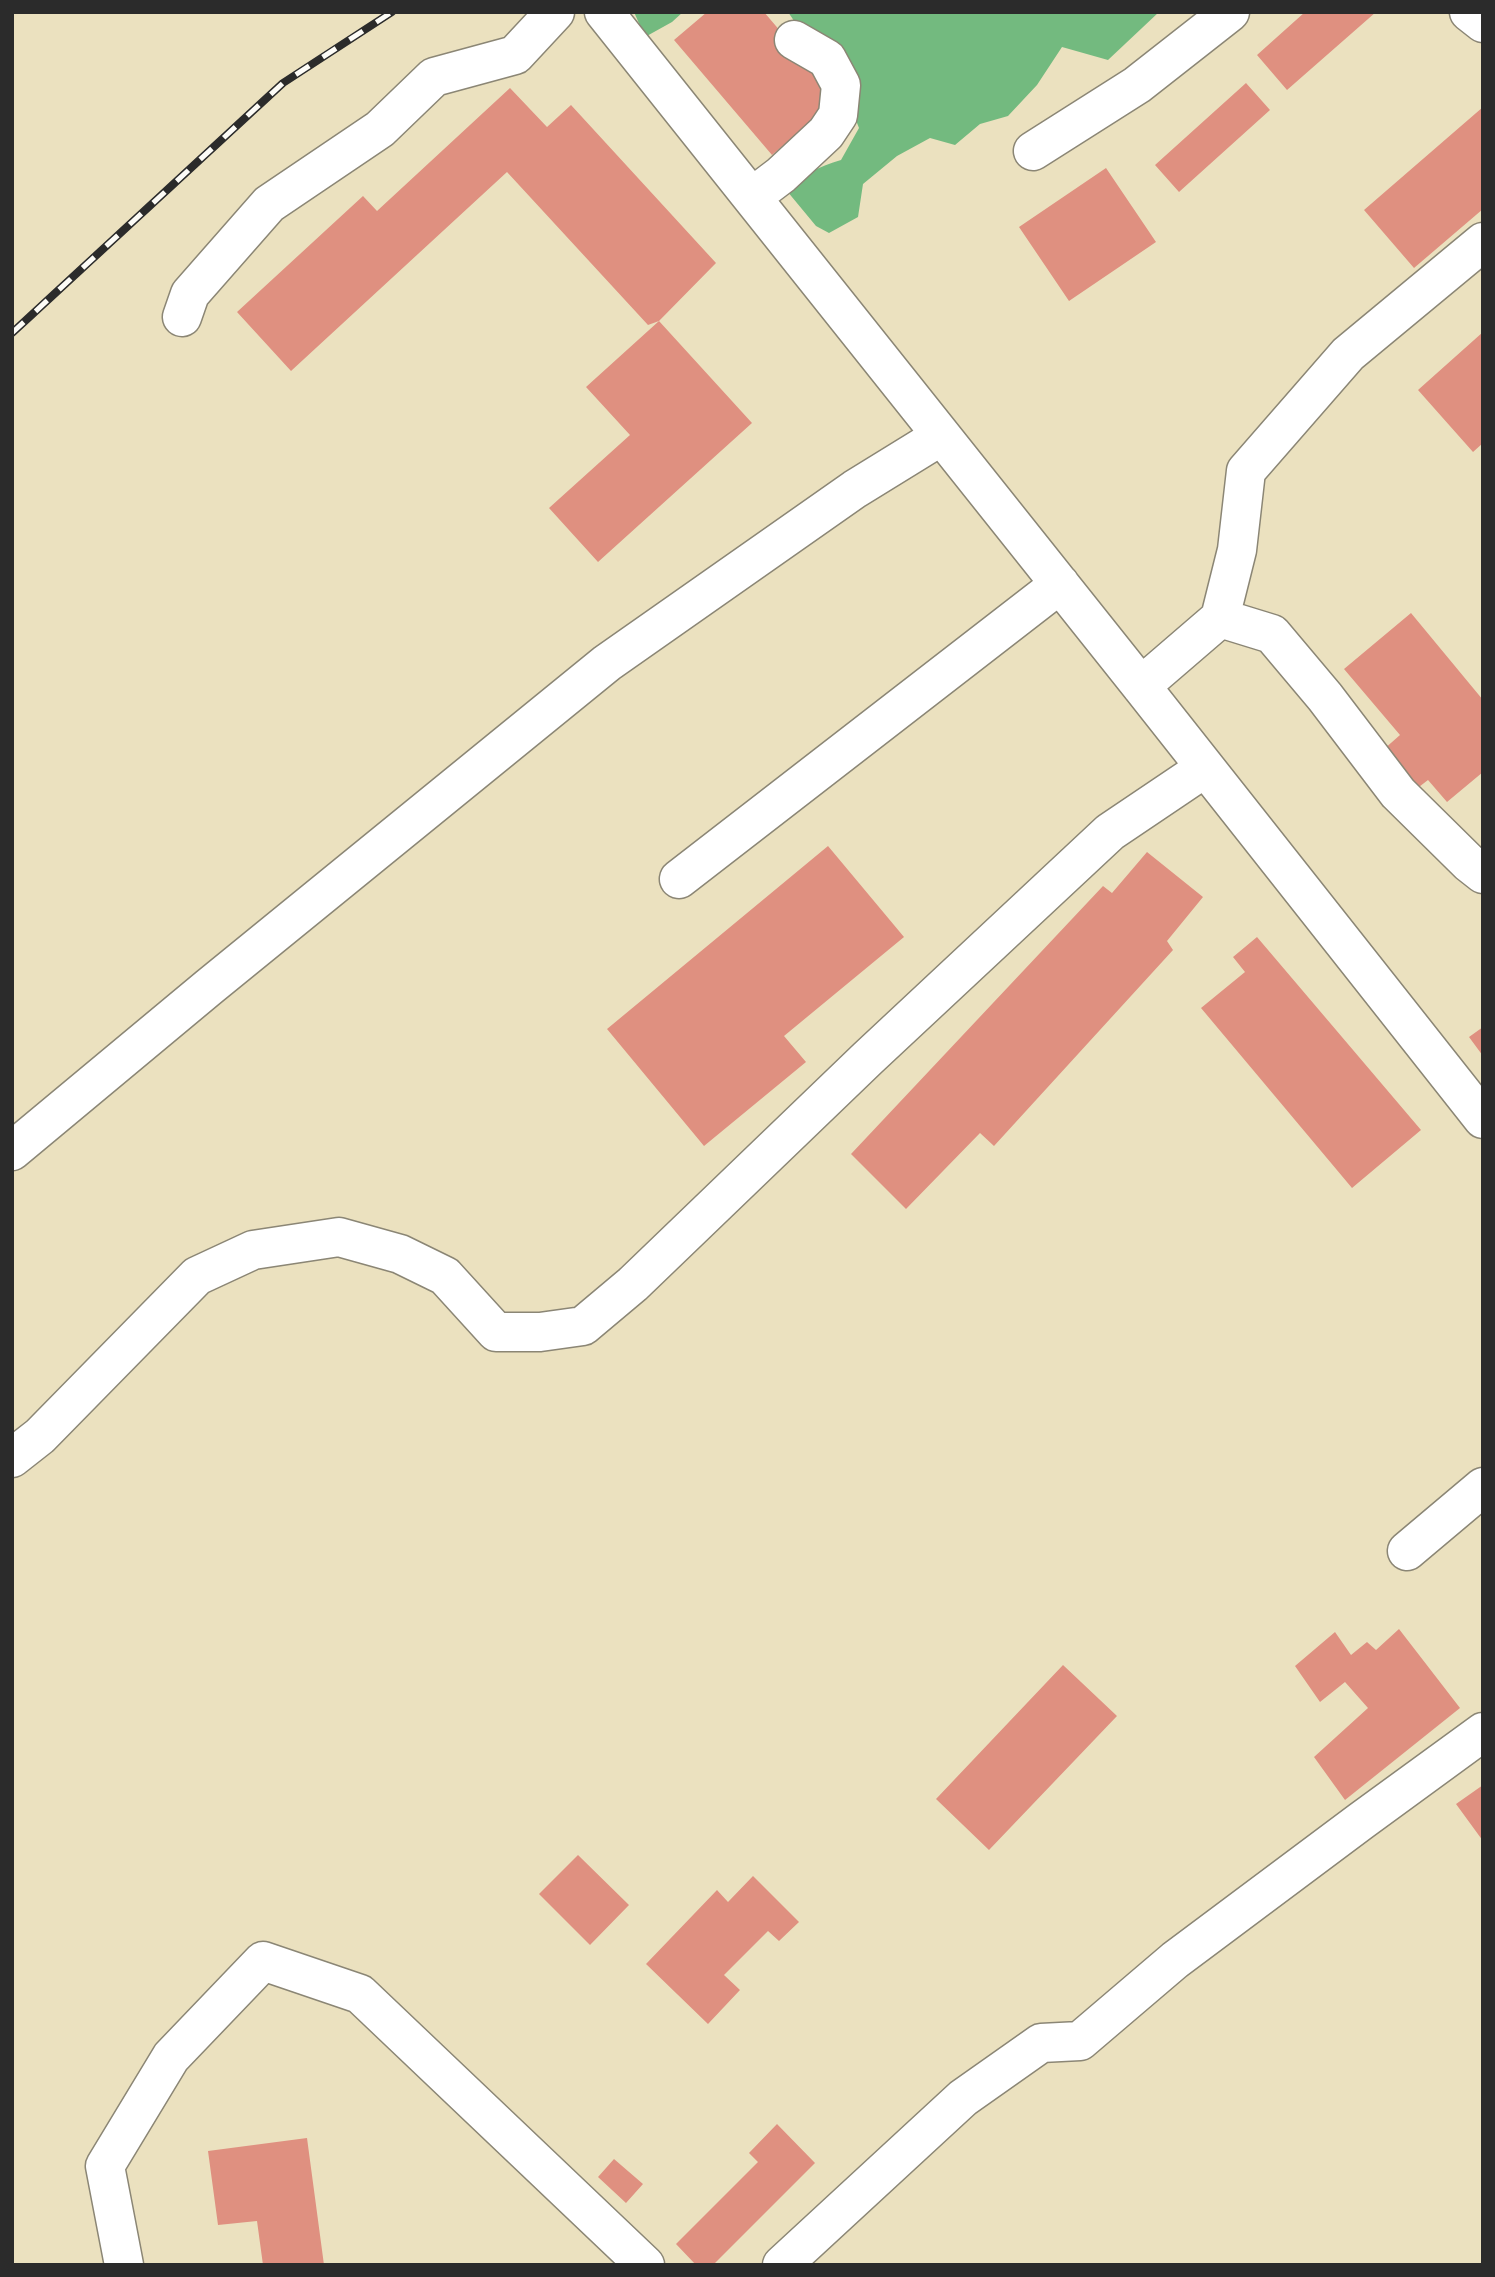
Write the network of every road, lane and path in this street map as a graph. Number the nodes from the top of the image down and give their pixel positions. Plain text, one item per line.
1 (555, 12) edge
2 (604, 12) edge
3 (1230, 12) edge
4 (1469, 12) edge
5 (1483, 23) edge
6 (794, 40) dead end
7 (1033, 151) dead end
8 (752, 197) junction
9 (1483, 242) edge
10 (182, 317) dead end
11 (941, 436) junction
12 (1060, 584) junction
13 (1220, 618) junction
14 (1141, 686) junction
15 (1205, 768) junction
16 (1483, 874) edge
17 (679, 879) dead end
18 (1483, 1118) edge
19 (12, 1151) edge
20 (12, 1458) edge
21 (1483, 1487) edge
22 (1407, 1551) dead end
23 (1483, 1732) edge
24 (124, 2265) edge
25 (645, 2265) edge
26 (782, 2265) edge

1 - 10 street
2 - 8 street
3 - 7 street
4 - 5 street
6 - 8 street
8 - 11 street
9 - 13 street
11 - 12 street
11 - 19 street
12 - 14 street
12 - 17 street
13 - 14 street
13 - 16 street
14 - 15 street
15 - 18 street
15 - 20 street
21 - 22 street
23 - 26 street
24 - 25 street

